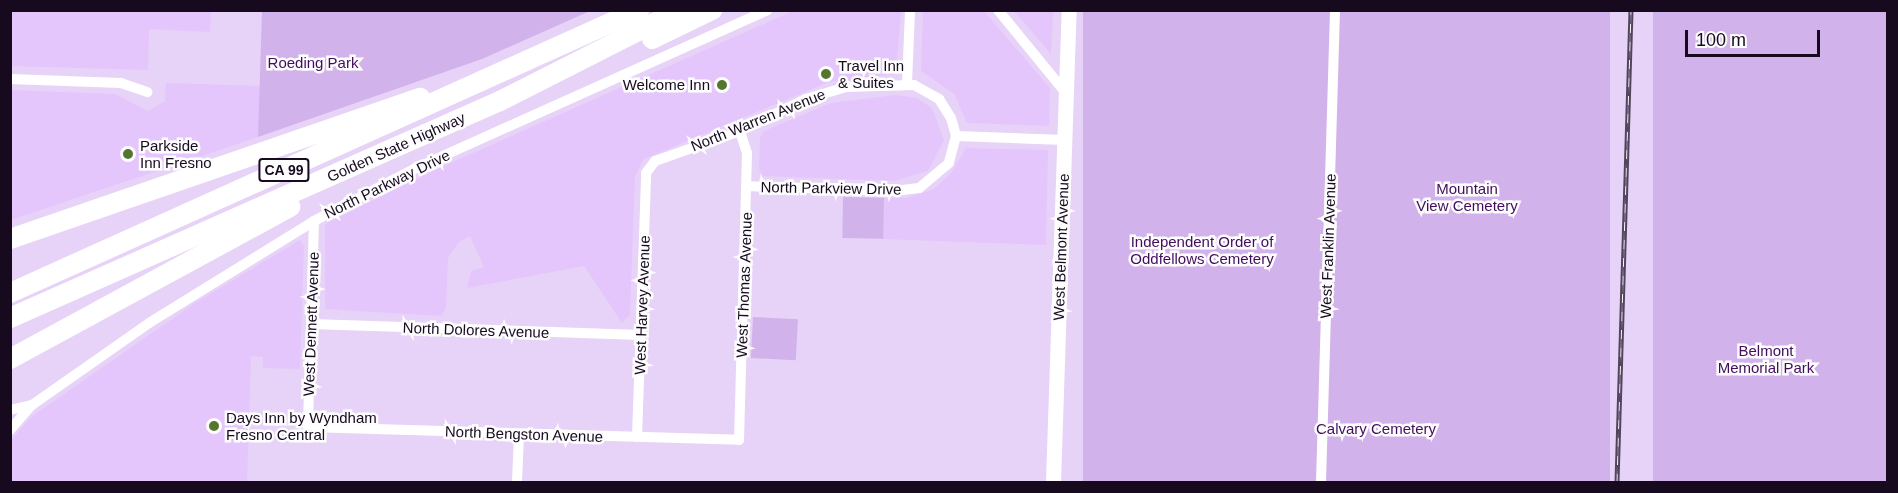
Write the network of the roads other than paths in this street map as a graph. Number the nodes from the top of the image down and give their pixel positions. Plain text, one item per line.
1 (639, 10) edge
2 (679, 10) edge
3 (712, 10) edge
4 (767, 10) edge
5 (910, 10) edge
6 (998, 10) edge
7 (1068, 10) edge
8 (1335, 10) edge
9 (558, 50) junction
10 (10, 79) edge
11 (907, 83) junction
12 (147, 92) dead end
13 (1066, 93) junction
14 (500, 101) junction
15 (740, 130) junction
16 (956, 136) junction
17 (1065, 140) junction
18 (357, 164) junction
19 (645, 173) joint
20 (747, 186) junction
21 (314, 221) junction
22 (15, 234) edge
23 (10, 293) edge
24 (10, 318) edge
25 (311, 324) junction
26 (641, 335) junction
27 (10, 359) edge
28 (32, 405) junction
29 (10, 410) edge
30 (308, 427) joint
31 (10, 429) edge
32 (519, 434) junction
33 (637, 437) junction
34 (739, 440) joint
35 (517, 483) edge
36 (1053, 483) edge
37 (1321, 483) edge

1 - 9 highway, Golden State Highway / CA 99
2 - 14 highway, Golden State Highway / CA 99
3 - 14 highway
4 - 21 street, North Parkway Drive
5 - 11 street
6 - 13 street
7 - 13 main road, West Belmont Avenue
8 - 37 street, West Franklin Avenue
9 - 22 highway
9 - 23 highway, Golden State Highway / CA 99
10 - 12 street
11 - 15 street, North Warren Avenue
11 - 16 street
13 - 17 main road, West Belmont Avenue
14 - 18 highway, Golden State Highway / CA 99
15 - 19 street, North Warren Avenue
15 - 20 street, West Thomas Avenue
16 - 17 street
16 - 20 street, North Parkview Drive
17 - 36 main road, West Belmont Avenue
18 - 24 highway, Golden State Highway / CA 99
18 - 27 highway
19 - 26 street, West Harvey Avenue
20 - 34 street, West Thomas Avenue
21 - 25 street, West Dennett Avenue
21 - 28 street, North Parkway Drive
25 - 26 street, North Dolores Avenue
25 - 30 street, West Dennett Avenue
26 - 33 street, West Harvey Avenue
28 - 29 street, North Parkway Drive
28 - 31 street, North Parkway Drive
30 - 32 street, North Bengston Avenue
32 - 33 street, North Bengston Avenue
32 - 35 street
33 - 34 street, North Bengston Avenue

